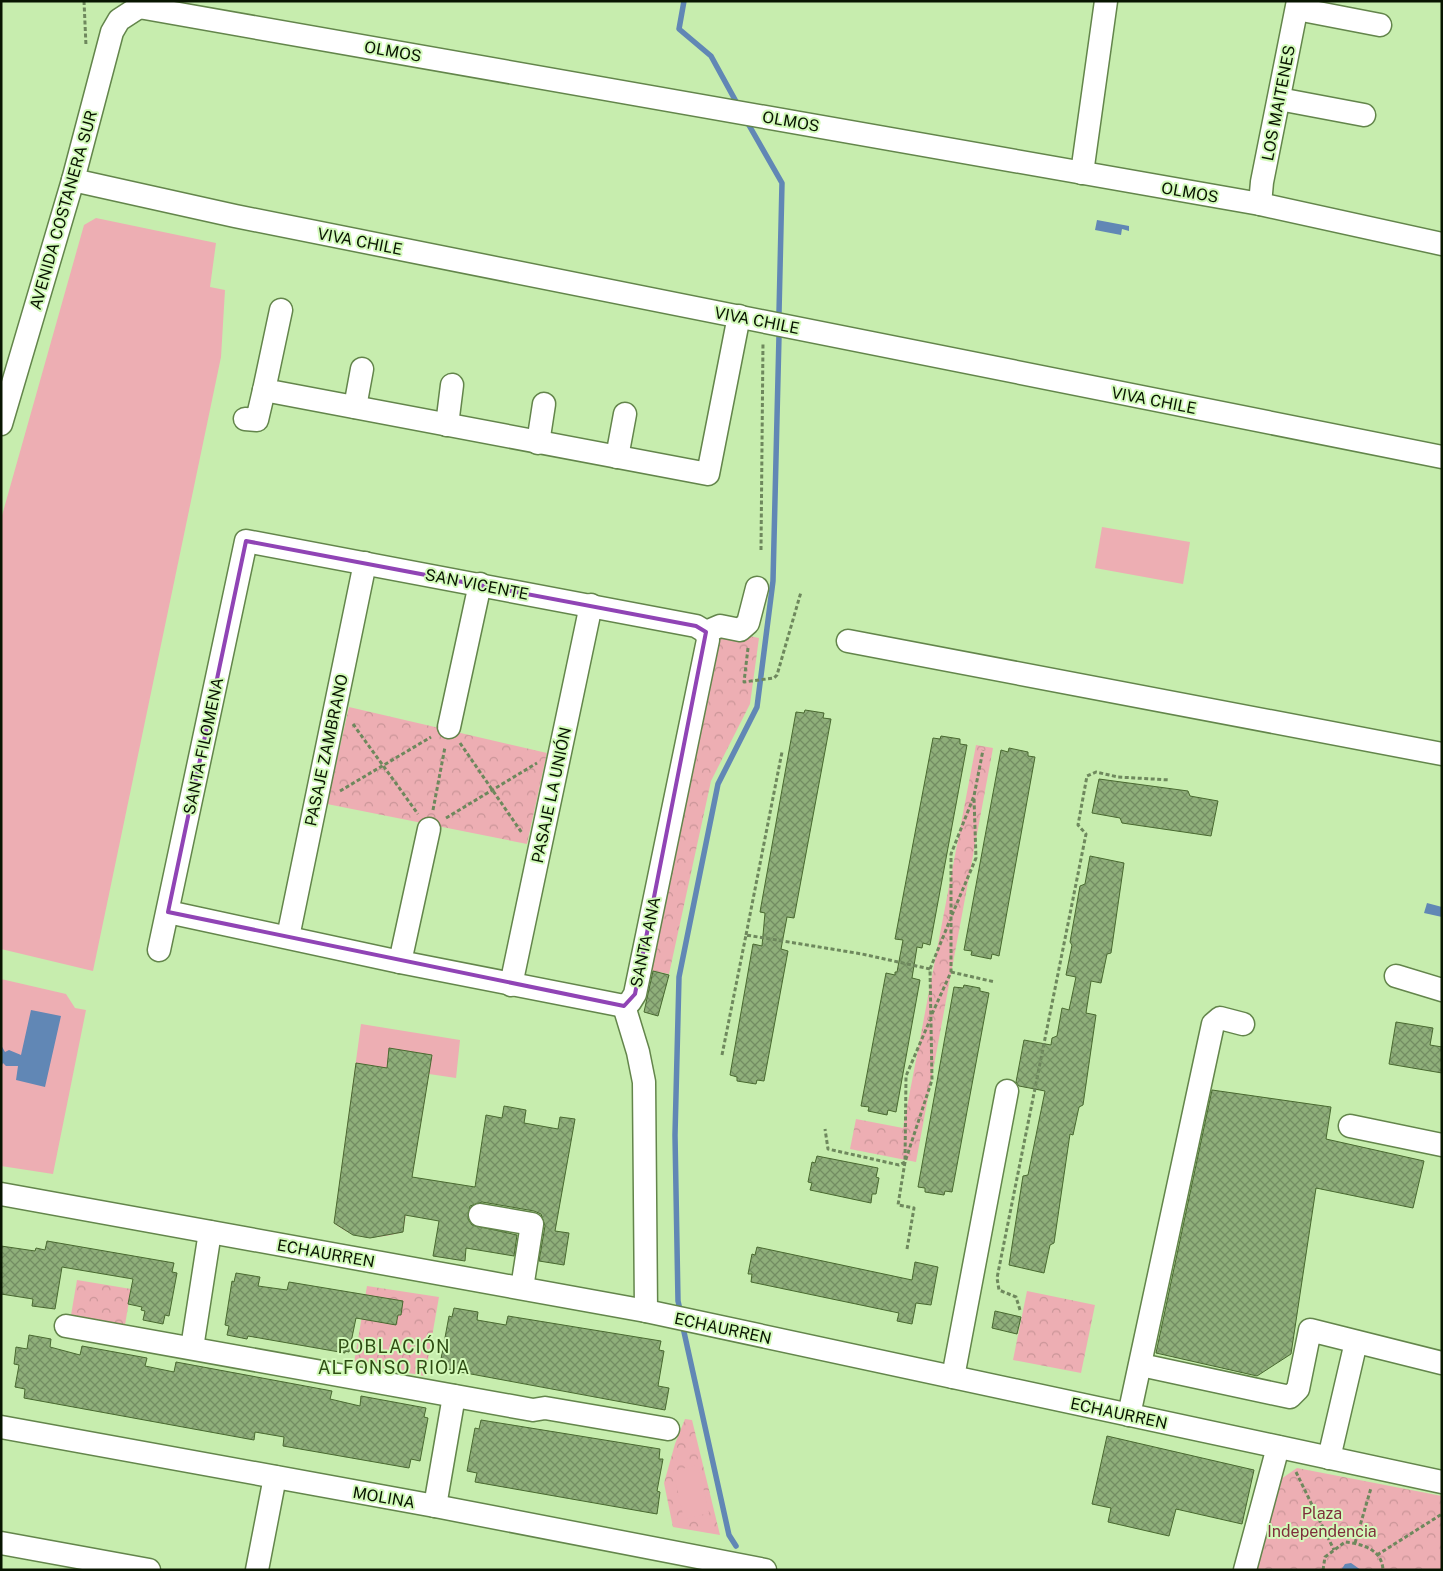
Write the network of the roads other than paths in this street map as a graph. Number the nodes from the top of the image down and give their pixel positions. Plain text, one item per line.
1 (1106, 1) edge
2 (1297, 5) edge
3 (139, 7) joint
4 (1380, 25) dead end
5 (1278, 100) junction
6 (1364, 115) dead end
7 (1082, 173) junction
8 (73, 180) junction
9 (1260, 204) junction
10 (1442, 244) edge
11 (281, 310) dead end
12 (739, 316) junction
13 (362, 369) dead end
14 (452, 386) dead end
15 (264, 390) junction
16 (544, 404) dead end
17 (356, 408) junction
18 (625, 414) dead end
19 (244, 418) dead end
20 (1, 424) edge
21 (447, 425) junction
22 (538, 443) junction
23 (1442, 457) edge
24 (617, 458) junction
25 (246, 541) joint
26 (364, 563) junction
27 (480, 584) junction
28 (757, 588) dead end
29 (591, 605) junction
30 (706, 632) junction
31 (848, 641) dead end
32 (449, 727) road end
33 (1442, 754) edge
34 (429, 829) road end
35 (168, 912) junction
36 (288, 937) junction
37 (160, 950) dead end
38 (400, 962) junction
39 (1396, 976) dead end
40 (511, 985) junction
41 (1442, 990) edge
42 (624, 1006) junction
43 (1243, 1024) dead end
44 (1007, 1091) dead end
45 (1350, 1126) dead end
46 (1442, 1144) edge
47 (1, 1194) edge
48 (480, 1215) dead end
49 (210, 1232) junction
50 (522, 1288) junction
51 (646, 1311) junction
52 (66, 1326) dead end
53 (1356, 1342) junction
54 (192, 1348) junction
55 (1442, 1363) edge
56 (1141, 1365) junction
57 (953, 1377) junction
58 (454, 1396) junction
59 (1129, 1415) junction
60 (1, 1427) edge
61 (668, 1429) dead end
62 (1278, 1447) junction
63 (1329, 1458) junction
64 (275, 1478) junction
65 (1442, 1482) edge
66 (435, 1506) junction
67 (1, 1543) edge
68 (149, 1570) edge
69 (258, 1570) edge
70 (765, 1570) edge
71 (1245, 1570) edge

1 - 7 street
2 - 4 street
2 - 5 street, LOS MAITENES
3 - 7 street, OLMOS
3 - 8 street, AVENIDA COSTANERA SUR
5 - 6 street
5 - 9 street, LOS MAITENES
7 - 9 street, OLMOS
8 - 12 street, VIVA CHILE
8 - 20 street, AVENIDA COSTANERA SUR
9 - 10 street, OLMOS
11 - 15 street
12 - 23 street, VIVA CHILE
12 - 24 street
13 - 17 street
14 - 21 street
15 - 17 street
15 - 19 street
16 - 22 street
17 - 21 street
18 - 24 street
21 - 22 street
22 - 24 street
25 - 26 street, SAN VICENTE
25 - 35 street, SANTA FILOMENA
26 - 27 street, SAN VICENTE
26 - 36 street, PASAJE ZAMBRANO
27 - 29 street, SAN VICENTE
27 - 32 street
28 - 30 street
29 - 30 street, SAN VICENTE
29 - 40 street, PASAJE LA UNIÓN
30 - 42 street, SANTA ANA
31 - 33 street
34 - 38 street
35 - 36 street
35 - 37 street, SANTA FILOMENA
36 - 38 street
38 - 40 street
39 - 41 street
40 - 42 street
42 - 51 street, SANTA ANA
43 - 56 street
44 - 57 street
45 - 46 street
47 - 49 street, ECHAURREN
48 - 50 street
49 - 50 street, ECHAURREN
49 - 54 street
50 - 51 street, ECHAURREN
51 - 57 street, ECHAURREN
52 - 54 street
53 - 55 street
53 - 56 street
53 - 63 street
54 - 58 street
56 - 59 street
57 - 59 street, ECHAURREN
58 - 61 street
58 - 66 street
59 - 62 street, ECHAURREN
60 - 64 street, MOLINA
62 - 63 street, ECHAURREN
62 - 71 street
63 - 65 street, ECHAURREN
64 - 66 street, MOLINA
64 - 69 street
66 - 70 street, MOLINA
67 - 68 street

